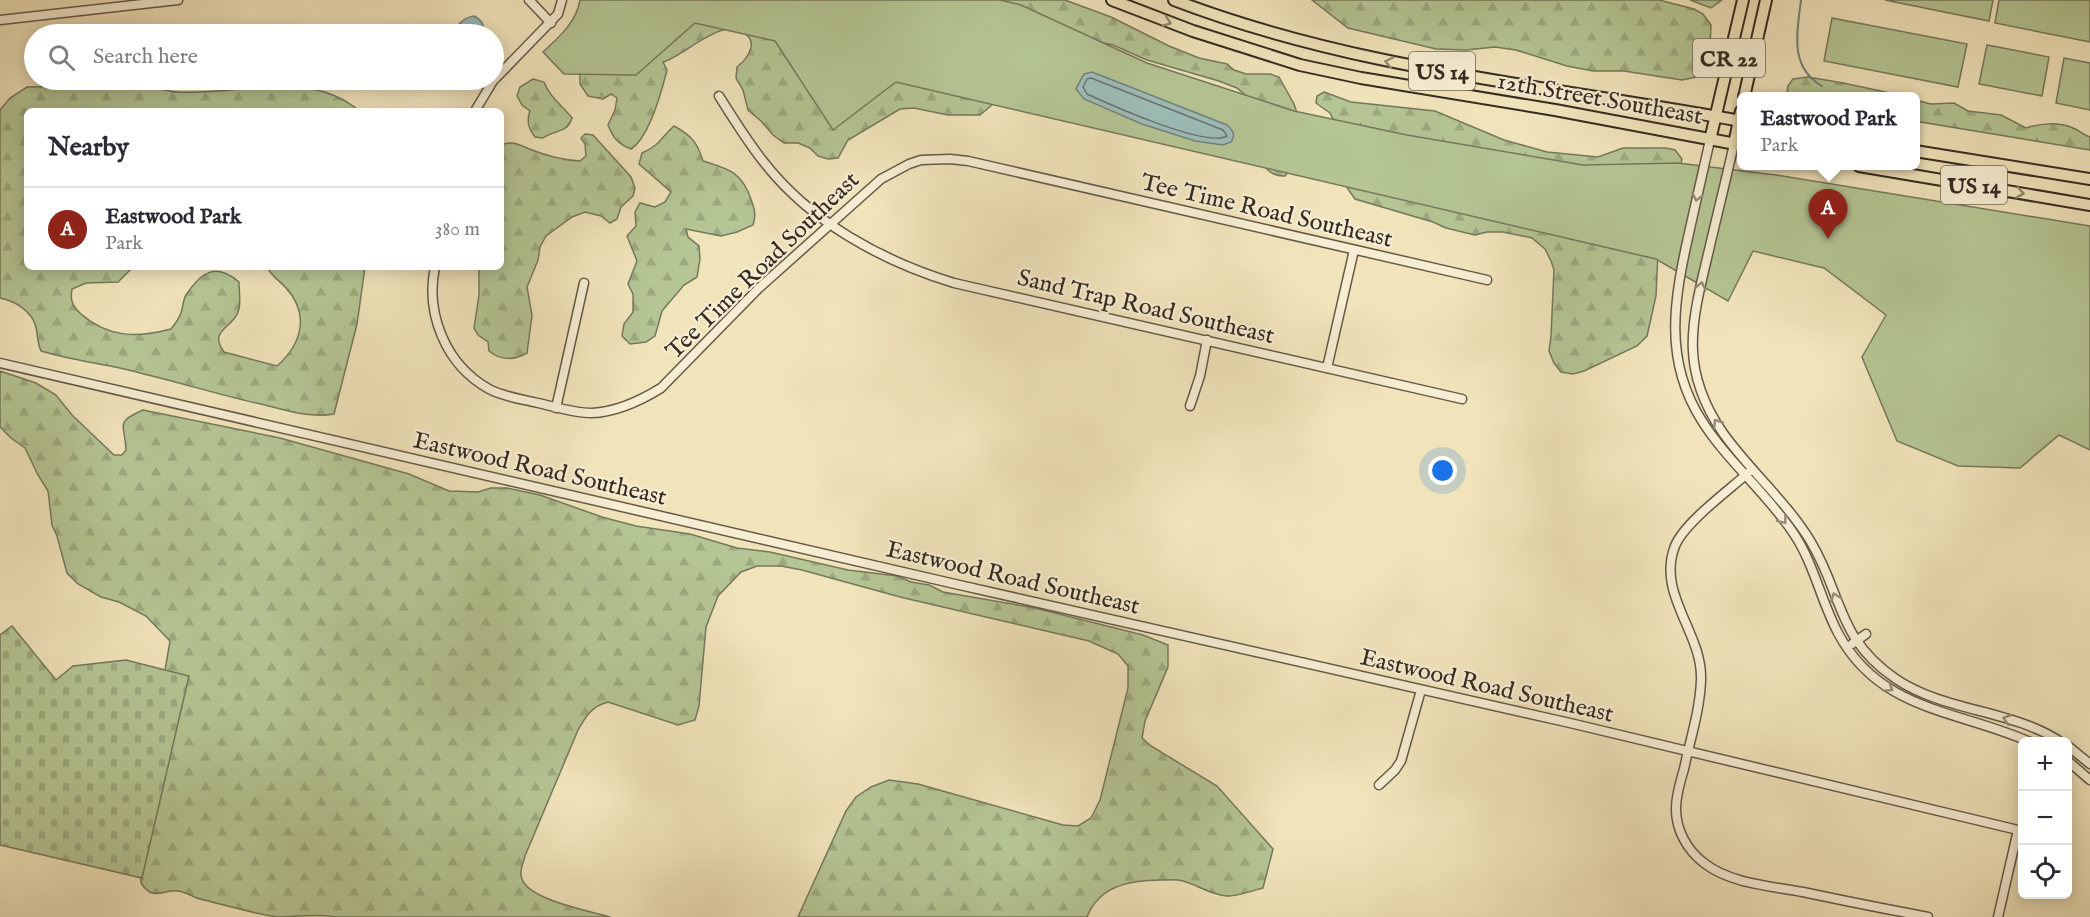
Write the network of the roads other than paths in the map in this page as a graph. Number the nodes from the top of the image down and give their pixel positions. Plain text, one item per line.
1 (178, 0) edge
2 (529, 0) edge
3 (562, 0) edge
4 (1112, 0) edge
5 (1174, 0) edge
6 (1743, 0) edge
7 (1766, 0) edge
8 (0, 20) edge
9 (551, 23) junction
10 (504, 70) edge
11 (488, 90) edge
12 (1745, 92) edge
13 (719, 96) dead end
14 (477, 108) edge
15 (1716, 116) junction
16 (1737, 118) edge
17 (1710, 140) junction
18 (1737, 145) edge
19 (1737, 149) edge
20 (1920, 152) edge
21 (1888, 170) edge
22 (2090, 179) edge
23 (2090, 205) edge
24 (831, 225) junction
25 (1354, 250) junction
26 (435, 270) edge
27 (1486, 280) dead end
28 (584, 283) dead end
29 (1207, 340) junction
30 (0, 363) edge
31 (1327, 368) junction
32 (1462, 399) dead end
33 (1190, 406) dead end
34 (556, 408) junction
35 (1753, 469) junction
36 (1746, 476) junction
37 (1866, 634) dead end
38 (1856, 641) junction
39 (1847, 648) junction
40 (1421, 690) junction
41 (2018, 737) edge
42 (2053, 737) edge
43 (1688, 750) junction
44 (2072, 750) edge
45 (2090, 764) edge
46 (2072, 765) edge
47 (2090, 780) edge
48 (1379, 785) dead end
49 (1928, 917) edge
50 (1998, 917) edge

1 - 8 street
2 - 9 street
3 - 9 street
4 -> 17 main road, 12th Street Southeast / US 14
15 -> 5 main road, 12th Street Southeast / US 14
6 - 15 main road, CR 22
7 - 12 main road, CR 22
9 - 10 street
11 - 14 street
13 - 24 street, Sand Trap Road Southeast
15 - 16 main road, 12th Street Southeast / US 14
15 - 17 main road, CR 22
17 - 18 main road, 12th Street Southeast / US 14
17 -> 36 street
35 -> 19 street
20 - 22 main road, US 14
21 -> 23 main road, US 14
24 - 25 street, Tee Time Road Southeast
24 - 29 street, Sand Trap Road Southeast
24 - 34 street, Tee Time Road Southeast
25 - 27 street, Tee Time Road Southeast
25 - 31 street
26 - 34 street, Tee Time Road Southeast
28 - 34 street
29 - 31 street, Sand Trap Road Southeast
29 - 33 street
30 - 40 street, Eastwood Road Southeast
31 - 32 street, Sand Trap Road Southeast
35 - 36 street
38 -> 35 street
36 -> 39 street
36 - 43 street
37 - 38 street
38 - 39 street
42 -> 38 street
39 -> 41 street
40 - 43 street, Eastwood Road Southeast
40 - 48 street
43 - 49 street
43 - 50 street, Eastwood Road Southeast
44 - 45 street
46 - 47 street

